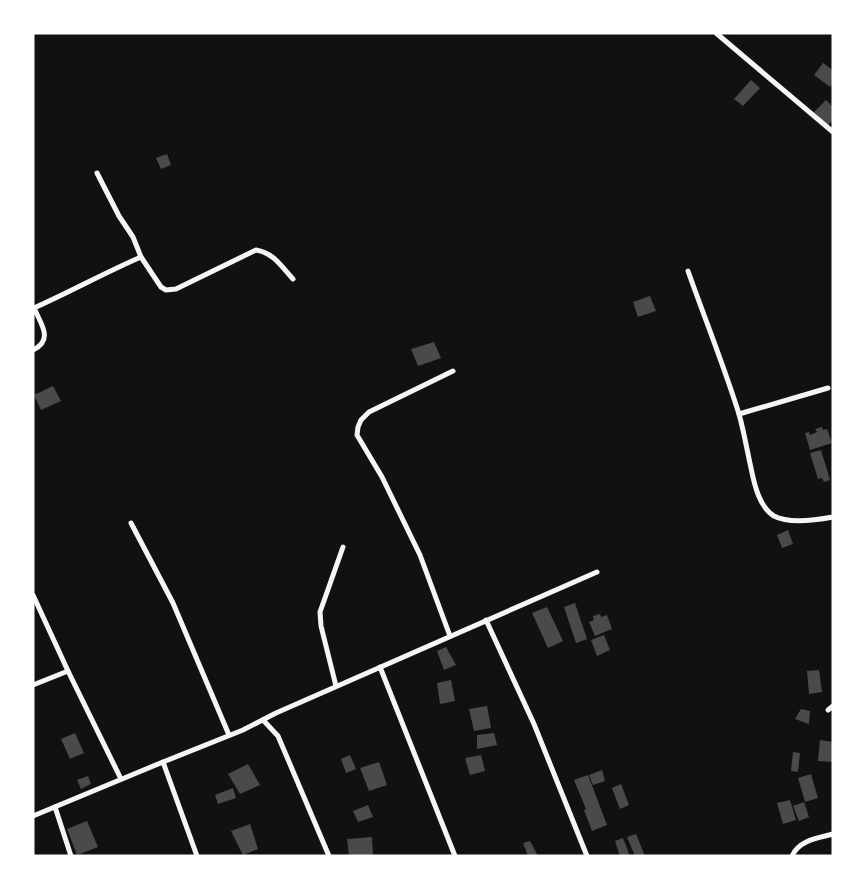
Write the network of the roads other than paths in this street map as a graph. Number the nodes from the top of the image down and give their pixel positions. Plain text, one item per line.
1 (716, 33) edge
2 (833, 132) edge
3 (97, 173) dead end
4 (141, 257) junction
5 (688, 271) dead end
6 (293, 279) dead end
7 (34, 306) edge
8 (33, 350) edge
9 (453, 370) dead end
10 (828, 388) dead end
11 (739, 414) junction
12 (833, 517) edge
13 (131, 523) dead end
14 (344, 547) dead end
15 (597, 572) dead end
16 (33, 595) edge
17 (486, 620) junction
18 (450, 636) junction
19 (380, 667) junction
20 (68, 671) junction
21 (33, 685) edge
22 (336, 686) junction
23 (263, 720) junction
24 (229, 735) junction
25 (163, 762) junction
26 (121, 779) junction
27 (55, 807) junction
28 (33, 816) edge
29 (833, 834) edge
30 (71, 856) edge
31 (197, 856) edge
32 (329, 856) edge
33 (455, 856) edge
34 (587, 856) edge
35 (792, 856) edge

1 - 2 street
3 - 4 street
4 - 6 street
4 - 7 street
5 - 11 street
7 - 8 street
9 - 18 street
10 - 11 street
11 - 12 street
13 - 24 street
14 - 22 street
15 - 17 street
16 - 20 street
17 - 18 street
17 - 34 street
18 - 19 street
19 - 22 street
19 - 33 street
20 - 21 street
20 - 26 street
22 - 23 street
23 - 24 street
23 - 32 street
24 - 25 street
25 - 26 street
25 - 31 street
26 - 27 street
27 - 28 street
27 - 30 street
29 - 35 street

